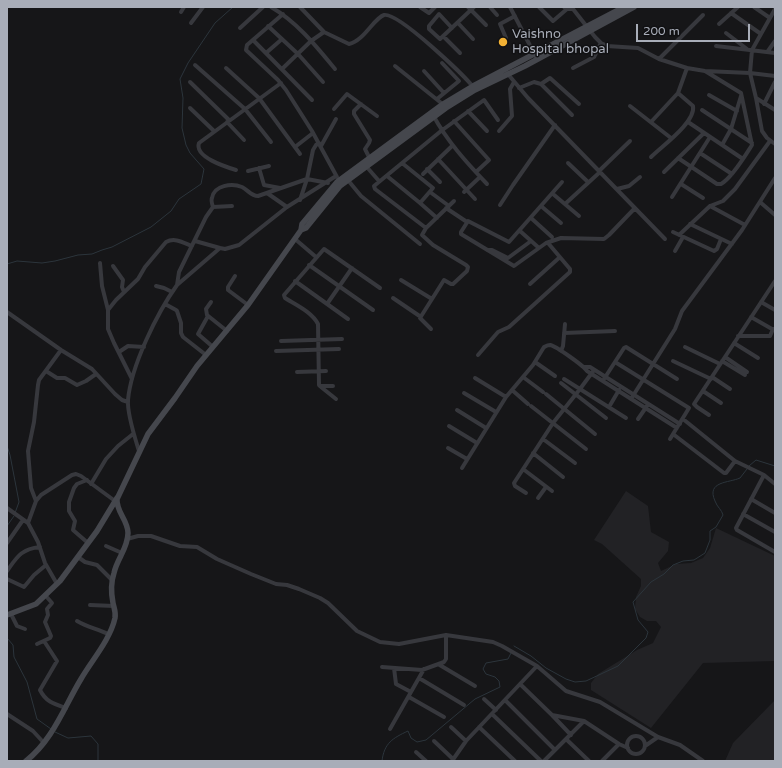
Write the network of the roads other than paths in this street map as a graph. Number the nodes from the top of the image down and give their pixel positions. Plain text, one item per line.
1 (184, 7) edge
2 (203, 7) edge
3 (263, 7) edge
4 (271, 7) edge
5 (300, 7) edge
6 (420, 7) edge
7 (435, 7) edge
8 (490, 7) edge
9 (510, 7) edge
10 (539, 7) edge
11 (624, 7) edge
12 (633, 7) edge
13 (738, 7) edge
14 (754, 7) edge
15 (764, 7) edge
16 (471, 8) edge
17 (566, 8) edge
18 (573, 8) edge
19 (775, 10) edge
20 (761, 11) junction
21 (181, 12) dead end
22 (731, 13) junction
23 (283, 14) junction
24 (497, 15) dead end
25 (703, 15) dead end
26 (515, 16) junction
27 (770, 18) junction
28 (191, 23) dead end
29 (458, 23) junction
30 (719, 24) dead end
31 (486, 25) dead end
32 (268, 26) junction
33 (240, 28) dead end
34 (452, 28) junction
35 (588, 29) junction
36 (324, 32) junction
37 (726, 33) dead end
38 (761, 34) junction
39 (444, 36) junction
40 (506, 38) dead end
41 (282, 39) junction
42 (473, 39) dead end
43 (253, 40) junction
44 (311, 41) junction
45 (775, 41) edge
46 (601, 43) junction
47 (716, 46) dead end
48 (750, 50) junction
49 (768, 51) junction
50 (266, 53) junction
51 (460, 53) dead end
52 (775, 53) edge
53 (298, 54) junction
54 (536, 57) junction
55 (659, 59) junction
56 (442, 63) dead end
57 (195, 65) dead end
58 (395, 66) dead end
59 (226, 68) dead end
60 (573, 68) dead end
61 (687, 68) junction
62 (282, 69) junction
63 (335, 69) dead end
64 (705, 70) junction
65 (424, 71) dead end
66 (506, 72) junction
67 (750, 73) junction
68 (775, 76) edge
69 (190, 82) dead end
70 (323, 82) dead end
71 (514, 82) junction
72 (775, 82) edge
73 (280, 83) junction
74 (541, 84) junction
75 (474, 88) junction
76 (519, 88) junction
77 (444, 93) junction
78 (678, 93) junction
79 (741, 93) junction
80 (709, 95) dead end
81 (259, 98) junction
82 (756, 98) junction
83 (437, 99) junction
84 (312, 100) dead end
85 (360, 104) junction
86 (579, 104) dead end
87 (764, 104) junction
88 (445, 106) junction
89 (630, 106) dead end
90 (190, 108) dead end
91 (245, 109) junction
92 (334, 109) dead end
93 (702, 110) dead end
94 (775, 110) edge
95 (468, 111) junction
96 (737, 111) junction
97 (433, 115) junction
98 (572, 115) dead end
99 (377, 116) dead end
100 (336, 119) dead end
101 (498, 120) dead end
102 (228, 121) junction
103 (454, 121) junction
104 (651, 122) junction
105 (688, 122) junction
106 (555, 125) junction
107 (731, 129) junction
108 (214, 131) junction
109 (441, 131) junction
110 (487, 131) dead end
111 (500, 131) dead end
112 (313, 133) junction
113 (704, 133) junction
114 (710, 137) junction
115 (671, 138) junction
116 (244, 140) dead end
117 (630, 141) dead end
118 (770, 141) junction
119 (271, 142) dead end
120 (752, 143) junction
121 (775, 144) edge
122 (320, 145) junction
123 (722, 145) junction
124 (452, 146) junction
125 (295, 147) junction
126 (700, 153) junction
127 (300, 154) dead end
128 (651, 157) dead end
129 (678, 158) junction
130 (438, 159) junction
131 (371, 160) junction
132 (743, 160) junction
133 (402, 163) junction
134 (568, 163) dead end
135 (365, 165) junction
136 (269, 166) dead end
137 (691, 167) junction
138 (259, 168) junction
139 (427, 169) junction
140 (236, 170) dead end
141 (248, 171) dead end
142 (600, 171) junction
143 (476, 172) junction
144 (664, 172) dead end
145 (423, 174) dead end
146 (732, 174) junction
147 (386, 176) junction
148 (480, 177) junction
149 (640, 177) dead end
150 (346, 178) junction
151 (775, 178) edge
152 (307, 179) junction
153 (339, 180) junction
154 (379, 181) junction
155 (440, 182) dead end
156 (562, 182) dead end
157 (588, 182) junction
158 (328, 183) junction
159 (487, 184) dead end
160 (681, 184) junction
161 (280, 188) junction
162 (617, 189) junction
163 (465, 191) junction
164 (430, 192) junction
165 (267, 193) junction
166 (552, 194) junction
167 (672, 197) dead end
168 (703, 198) dead end
169 (475, 199) dead end
170 (300, 200) junction
171 (454, 201) dead end
172 (760, 202) junction
173 (420, 203) junction
174 (565, 204) junction
175 (500, 205) dead end
176 (232, 206) dead end
177 (541, 206) junction
178 (710, 206) junction
179 (213, 207) junction
180 (287, 207) junction
181 (448, 207) junction
182 (635, 208) junction
183 (775, 215) edge
184 (579, 216) dead end
185 (437, 218) junction
186 (531, 218) junction
187 (467, 222) junction
188 (562, 223) dead end
189 (690, 224) junction
190 (745, 225) junction
191 (426, 228) junction
192 (520, 231) junction
193 (673, 232) dead end
194 (681, 236) junction
195 (552, 237) dead end
196 (295, 239) junction
197 (665, 239) dead end
198 (721, 239) junction
199 (195, 240) junction
200 (531, 241) junction
201 (548, 243) junction
202 (420, 244) dead end
203 (732, 244) junction
204 (192, 246) junction
205 (220, 248) junction
206 (539, 248) junction
207 (486, 250) junction
208 (675, 251) dead end
209 (316, 256) junction
210 (560, 257) junction
211 (100, 263) dead end
212 (309, 265) junction
213 (113, 266) dead end
214 (352, 268) junction
215 (235, 276) dead end
216 (401, 280) dead end
217 (295, 281) junction
218 (775, 281) edge
219 (530, 284) dead end
220 (177, 285) junction
221 (156, 286) dead end
222 (340, 286) junction
223 (380, 288) dead end
224 (773, 288) edge
225 (124, 292) junction
226 (172, 292) junction
227 (392, 298) dead end
228 (432, 299) junction
229 (210, 302) dead end
230 (761, 302) junction
231 (165, 304) junction
232 (327, 304) junction
233 (248, 305) junction
234 (108, 310) junction
235 (373, 310) dead end
236 (775, 310) edge
237 (7, 312) edge
238 (208, 316) junction
239 (421, 317) junction
240 (751, 317) junction
241 (348, 319) dead end
242 (565, 324) dead end
243 (431, 329) dead end
244 (774, 329) edge
245 (227, 331) junction
246 (616, 331) dead end
247 (564, 333) junction
248 (738, 336) junction
249 (342, 339) dead end
250 (318, 340) junction
251 (281, 341) dead end
252 (734, 343) junction
253 (144, 347) junction
254 (213, 347) junction
255 (685, 347) dead end
256 (339, 349) dead end
257 (61, 350) junction
258 (318, 350) junction
259 (276, 351) dead end
260 (561, 351) junction
261 (119, 352) junction
262 (206, 355) junction
263 (478, 355) dead end
264 (758, 358) dead end
265 (673, 361) dead end
266 (722, 361) junction
267 (535, 362) junction
268 (616, 362) junction
269 (653, 363) junction
270 (46, 371) junction
271 (326, 371) dead end
272 (297, 372) dead end
273 (318, 372) junction
274 (593, 372) junction
275 (96, 374) junction
276 (746, 374) dead end
277 (555, 376) dead end
278 (523, 377) junction
279 (475, 378) dead end
280 (643, 378) junction
281 (711, 378) junction
282 (132, 379) junction
283 (604, 379) junction
284 (678, 379) dead end
285 (320, 386) junction
286 (333, 386) dead end
287 (730, 388) dead end
288 (620, 389) junction
289 (512, 390) junction
290 (580, 390) junction
291 (703, 391) junction
292 (464, 393) dead end
293 (576, 395) junction
294 (506, 397) junction
295 (632, 397) junction
296 (336, 398) dead end
297 (128, 402) junction
298 (721, 403) dead end
299 (647, 406) junction
300 (609, 407) junction
301 (564, 409) junction
302 (458, 410) dead end
303 (496, 412) junction
304 (709, 415) dead end
305 (606, 418) dead end
306 (626, 418) dead end
307 (638, 419) dead end
308 (683, 420) junction
309 (553, 423) junction
310 (449, 426) dead end
311 (678, 426) junction
312 (486, 428) junction
313 (133, 434) junction
314 (595, 434) dead end
315 (674, 434) junction
316 (543, 439) junction
317 (670, 439) dead end
318 (477, 444) junction
319 (448, 448) dead end
320 (586, 449) dead end
321 (139, 451) junction
322 (534, 453) junction
323 (467, 459) junction
324 (736, 460) junction
325 (574, 463) dead end
326 (462, 468) dead end
327 (523, 469) junction
328 (764, 475) junction
329 (563, 477) dead end
330 (87, 480) junction
331 (91, 484) junction
332 (775, 484) edge
333 (546, 487) junction
334 (552, 491) dead end
335 (526, 494) dead end
336 (119, 495) junction
337 (538, 498) dead end
338 (751, 499) junction
339 (115, 501) junction
340 (36, 502) junction
341 (7, 508) edge
342 (775, 513) edge
343 (743, 514) junction
344 (22, 519) junction
345 (28, 523) junction
346 (775, 532) edge
347 (127, 539) junction
348 (7, 543) edge
349 (88, 543) junction
350 (106, 546) dead end
351 (40, 547) junction
352 (775, 552) edge
353 (122, 553) junction
354 (78, 557) junction
355 (46, 565) junction
356 (7, 571) edge
357 (7, 579) edge
358 (112, 580) junction
359 (57, 584) junction
360 (45, 596) junction
361 (90, 605) dead end
362 (114, 606) junction
363 (9, 614) edge
364 (77, 621) dead end
365 (25, 629) dead end
366 (108, 634) junction
367 (446, 635) junction
368 (44, 640) junction
369 (37, 644) dead end
370 (438, 664) junction
371 (537, 666) junction
372 (382, 667) dead end
373 (394, 668) junction
374 (424, 669) junction
375 (419, 678) junction
376 (520, 684) junction
377 (475, 686) dead end
378 (412, 692) junction
379 (409, 697) junction
380 (484, 699) dead end
381 (505, 700) junction
382 (464, 705) dead end
383 (66, 708) junction
384 (496, 710) junction
385 (7, 714) edge
386 (492, 714) junction
387 (552, 715) junction
388 (444, 717) dead end
389 (584, 721) junction
390 (451, 727) dead end
391 (479, 727) junction
392 (390, 729) dead end
393 (571, 735) junction
394 (658, 737) junction
395 (566, 739) junction
396 (434, 741) dead end
397 (466, 741) junction
398 (628, 742) junction
399 (44, 743) junction
400 (621, 744) junction
401 (645, 746) junction
402 (628, 748) junction
403 (555, 750) junction
404 (416, 752) dead end
405 (32, 758) edge
406 (546, 759) edge
407 (452, 760) edge
408 (26, 761) edge
409 (426, 761) edge
410 (515, 761) edge
411 (541, 761) edge
412 (552, 761) edge
413 (589, 761) edge
414 (602, 761) edge
415 (704, 761) edge

1 - 21 street
2 - 28 street
3 - 33 street
4 - 23 street
5 - 36 street
6 - 7 street
8 - 24 street
9 - 26 street
10 - 17 street
11 - 35 street
12 - 35 street
13 - 22 street
14 - 20 street
15 - 20 street
16 - 29 street
16 - 31 street
17 - 18 street
18 - 35 street
19 - 27 street
20 - 27 street
22 - 30 street
22 - 38 street
23 - 32 street
23 - 44 street
25 - 55 street
26 - 40 street
26 - 54 street
27 - 38 street
29 - 34 street
29 - 42 street
32 - 41 street
32 - 43 street
34 - 39 street
34 - 39 street
35 - 46 street
35 - 54 street
36 - 44 street
36 - 75 street
37 - 48 street
38 - 48 street
39 - 51 street
41 - 50 street
41 - 53 street
43 - 50 street
43 - 73 street
44 - 53 street
44 - 63 street
45 - 49 street
46 - 55 street
46 - 60 street
47 - 48 street
48 - 49 street
48 - 67 street
49 - 52 street
50 - 62 street
53 - 62 street
53 - 70 street
54 - 66 street
55 - 61 street
56 - 77 street
57 - 91 street
58 - 83 street
59 - 81 street
61 - 64 street
61 - 78 street
62 - 84 street
64 - 67 street
64 - 79 street
65 - 77 street
66 - 71 street
66 - 75 street
67 - 68 street
67 - 82 street
69 - 102 street
71 - 76 street
71 - 111 street
72 - 87 street
73 - 81 street
73 - 112 street
74 - 76 street
74 - 86 street
74 - 98 street
75 - 88 street
76 - 106 street
77 - 83 street
78 - 104 street
78 - 105 street
79 - 96 street
79 - 120 street
80 - 96 street
81 - 91 street
81 - 125 street
82 - 87 street
82 - 118 street
83 - 88 street
85 - 92 street
85 - 99 street
85 - 131 street
87 - 94 street
88 - 97 street
89 - 104 street
90 - 108 street
91 - 102 street
91 - 119 street
93 - 107 street
95 - 101 street
95 - 103 street
95 - 110 street
96 - 107 street
97 - 109 street
97 - 131 street
100 - 122 street
102 - 108 street
102 - 116 street
103 - 109 street
103 - 143 street
104 - 115 street
105 - 113 street
105 - 115 street
106 - 142 street
106 - 175 street
107 - 120 street
107 - 123 street
108 - 140 street
109 - 124 street
109 - 133 street
112 - 122 street
112 - 125 street
113 - 114 street
113 - 129 street
114 - 123 street
114 - 126 street
115 - 128 street
117 - 142 street
118 - 121 street
118 - 178 street
120 - 132 street
122 - 152 street
122 - 153 street
123 - 132 street
124 - 130 street
124 - 143 street
125 - 127 street
126 - 137 street
126 - 146 street
129 - 137 street
129 - 144 street
130 - 139 street
130 - 163 street
131 - 135 street
132 - 146 street
133 - 147 street
133 - 164 street
134 - 157 street
135 - 150 street
135 - 154 street
136 - 138 street
137 - 146 street
137 - 160 street
138 - 141 street
138 - 161 street
139 - 145 street
139 - 155 street
142 - 157 street
142 - 162 street
143 - 148 street
147 - 154 street
147 - 173 street
148 - 159 street
148 - 163 street
149 - 162 street
150 - 153 street
150 - 202 street
151 - 172 street
152 - 158 street
152 - 161 street
152 - 170 street
153 - 158 street
153 - 196 street
154 - 191 street
156 - 166 street
157 - 174 street
158 - 170 street
160 - 167 street
160 - 168 street
161 - 165 street
162 - 182 street
163 - 169 street
164 - 173 street
164 - 181 street
165 - 179 street
165 - 180 street
166 - 174 street
166 - 177 street
170 - 180 street
171 - 181 street
172 - 183 street
172 - 190 street
173 - 185 street
174 - 184 street
176 - 179 street
177 - 186 street
177 - 188 street
178 - 189 street
178 - 190 street
179 - 199 street
180 - 205 street
181 - 185 street
181 - 187 street
182 - 197 street
182 - 201 street
185 - 191 street
186 - 192 street
186 - 195 street
187 - 192 street
187 - 207 street
189 - 194 street
189 - 198 street
190 - 203 street
191 - 228 street
192 - 200 street
193 - 194 street
194 - 198 street
194 - 208 street
196 - 209 street
196 - 233 street
198 - 203 street
199 - 204 street
199 - 205 street
200 - 206 street
200 - 207 street
201 - 206 street
201 - 210 street
203 - 269 street
204 - 220 street
204 - 225 street
205 - 220 street
206 - 207 street
209 - 212 street
209 - 214 street
210 - 219 street
210 - 263 street
211 - 234 street
212 - 217 street
212 - 222 street
213 - 225 street
214 - 222 street
214 - 223 street
215 - 233 street
216 - 228 street
217 - 232 street
217 - 250 street
218 - 224 street
220 - 226 street
221 - 226 street
222 - 232 street
222 - 235 street
224 - 230 street
225 - 234 street
226 - 231 street
227 - 239 street
228 - 239 street
229 - 238 street
230 - 236 street
230 - 240 street
231 - 253 street
231 - 262 street
232 - 241 street
233 - 245 street
234 - 261 street
237 - 257 street
238 - 245 street
238 - 254 street
239 - 243 street
240 - 244 street
240 - 248 street
242 - 247 street
244 - 248 street
245 - 254 street
246 - 247 street
247 - 260 street
248 - 252 street
249 - 250 street
250 - 251 street
250 - 258 street
252 - 264 street
252 - 266 street
253 - 261 street
253 - 282 street
254 - 262 street
255 - 266 street
256 - 258 street
257 - 270 street
257 - 275 street
258 - 259 street
258 - 273 street
260 - 267 street
260 - 274 street
261 - 282 street
262 - 321 street
265 - 281 street
266 - 276 street
266 - 281 street
267 - 277 street
267 - 278 street
268 - 269 street
268 - 280 street
268 - 283 street
269 - 280 street
269 - 284 street
270 - 275 street
270 - 340 street
271 - 273 street
272 - 273 street
273 - 285 street
274 - 283 street
274 - 290 street
275 - 297 street
278 - 289 street
278 - 301 street
279 - 294 street
280 - 295 street
280 - 308 street
281 - 287 street
281 - 291 street
282 - 297 street
283 - 288 street
285 - 286 street
285 - 296 street
288 - 295 street
288 - 300 street
289 - 294 street
289 - 309 street
290 - 293 street
290 - 293 street
290 - 300 street
291 - 298 street
291 - 304 street
292 - 303 street
293 - 301 street
293 - 305 street
294 - 303 street
295 - 299 street
297 - 313 street
299 - 307 street
299 - 311 street
300 - 306 street
301 - 309 street
301 - 314 street
302 - 312 street
303 - 312 street
308 - 311 street
308 - 324 street
309 - 316 street
309 - 320 street
310 - 318 street
311 - 315 street
312 - 318 street
313 - 321 street
313 - 331 street
315 - 317 street
315 - 324 street
316 - 322 street
316 - 325 street
318 - 323 street
319 - 323 street
321 - 336 street
322 - 327 street
322 - 329 street
323 - 326 street
324 - 328 street
327 - 333 street
327 - 335 street
328 - 332 street
328 - 338 street
330 - 331 street
330 - 340 street
330 - 349 street
331 - 339 street
333 - 334 street
333 - 337 street
336 - 339 street
336 - 347 street
338 - 342 street
338 - 343 street
339 - 349 street
340 - 345 street
341 - 344 street
343 - 346 street
343 - 352 street
344 - 345 street
344 - 348 street
345 - 351 street
347 - 353 street
347 - 367 street
349 - 354 street
350 - 353 street
351 - 355 street
351 - 356 street
353 - 358 street
354 - 358 street
354 - 359 street
355 - 357 street
355 - 359 street
358 - 362 street
359 - 360 street
360 - 363 street
360 - 368 street
361 - 362 street
362 - 366 street
363 - 365 street
364 - 366 street
366 - 383 street
367 - 370 street
367 - 371 street
368 - 369 street
368 - 383 street
370 - 374 street
370 - 377 street
371 - 376 street
371 - 394 street
372 - 373 street
373 - 374 street
373 - 378 street
374 - 375 street
375 - 378 street
375 - 382 street
376 - 381 street
376 - 387 street
378 - 379 street
379 - 388 street
379 - 392 street
380 - 384 street
381 - 384 street
381 - 403 street
383 - 399 street
384 - 386 street
385 - 399 street
386 - 391 street
386 - 411 street
387 - 389 street
387 - 393 street
389 - 393 street
389 - 400 street
390 - 397 street
391 - 397 street
391 - 410 street
393 - 395 street
394 - 401 street
394 - 415 street
395 - 403 street
395 - 413 street
396 - 407 street
397 - 407 street
398 - 400 street
398 - 401 street
398 - 402 street
399 - 405 street
400 - 402 street
400 - 414 street
401 - 402 street
403 - 406 street
404 - 409 street
405 - 408 street
406 - 412 street

